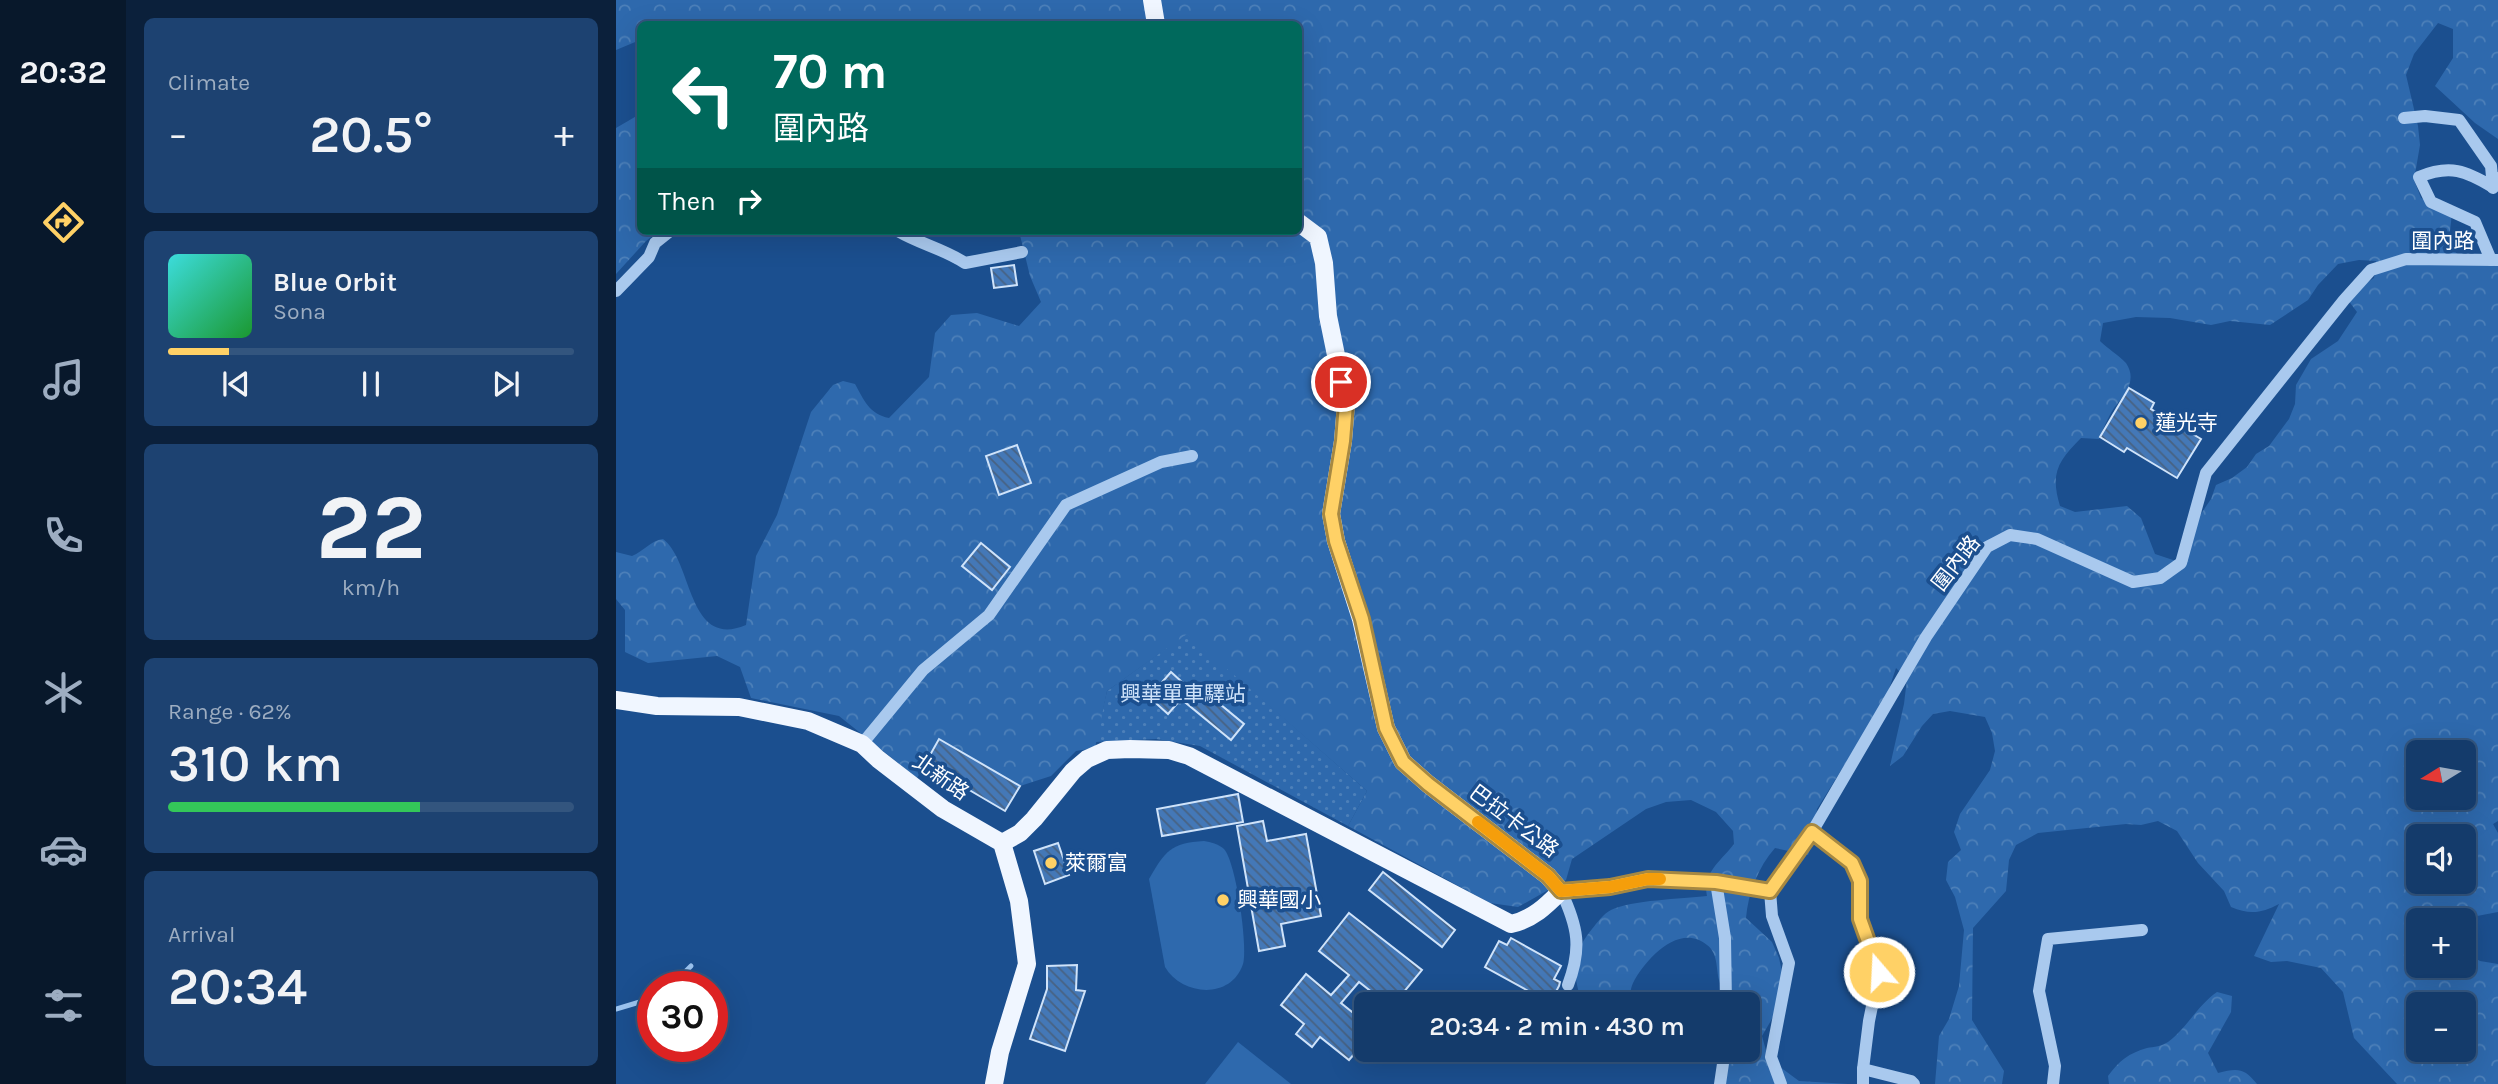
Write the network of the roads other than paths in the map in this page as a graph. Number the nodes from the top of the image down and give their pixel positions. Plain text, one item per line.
1 (1152, 0) edge
2 (1156, 21) edge
3 (2404, 118) dead end
4 (2496, 186) edge
5 (1302, 225) edge
6 (665, 235) edge
7 (905, 235) edge
8 (1022, 252) dead end
9 (2495, 260) edge
10 (616, 291) edge
11 (1192, 456) dead end
12 (616, 700) edge
13 (862, 744) junction
14 (1812, 832) junction
15 (1002, 843) junction
16 (1716, 882) junction
17 (1561, 891) junction
18 (1770, 891) junction
19 (2142, 930) dead end
20 (1568, 985) dead end
21 (1726, 992) edge
22 (1723, 1062) edge
23 (1863, 1069) junction
24 (994, 1084) edge
25 (1720, 1084) edge
26 (1781, 1084) edge
27 (1863, 1084) edge
28 (1914, 1084) edge
29 (2053, 1084) edge

1 - 2 main road
3 - 4 street
4 - 9 street
5 - 17 main road, 巴拉卡公路
6 - 10 street
7 - 8 street
9 - 14 street, 圍內路
11 - 13 street
12 - 13 main road, 北新路
13 - 15 main road, 北新路
14 - 18 street, 圍內路
14 - 23 street
15 - 17 main road, 巴拉卡公路
15 - 24 main road
16 - 17 street
16 - 18 street
16 - 21 street
17 - 20 street
18 - 26 street
19 - 29 street
22 - 25 street
23 - 27 street
23 - 28 street

